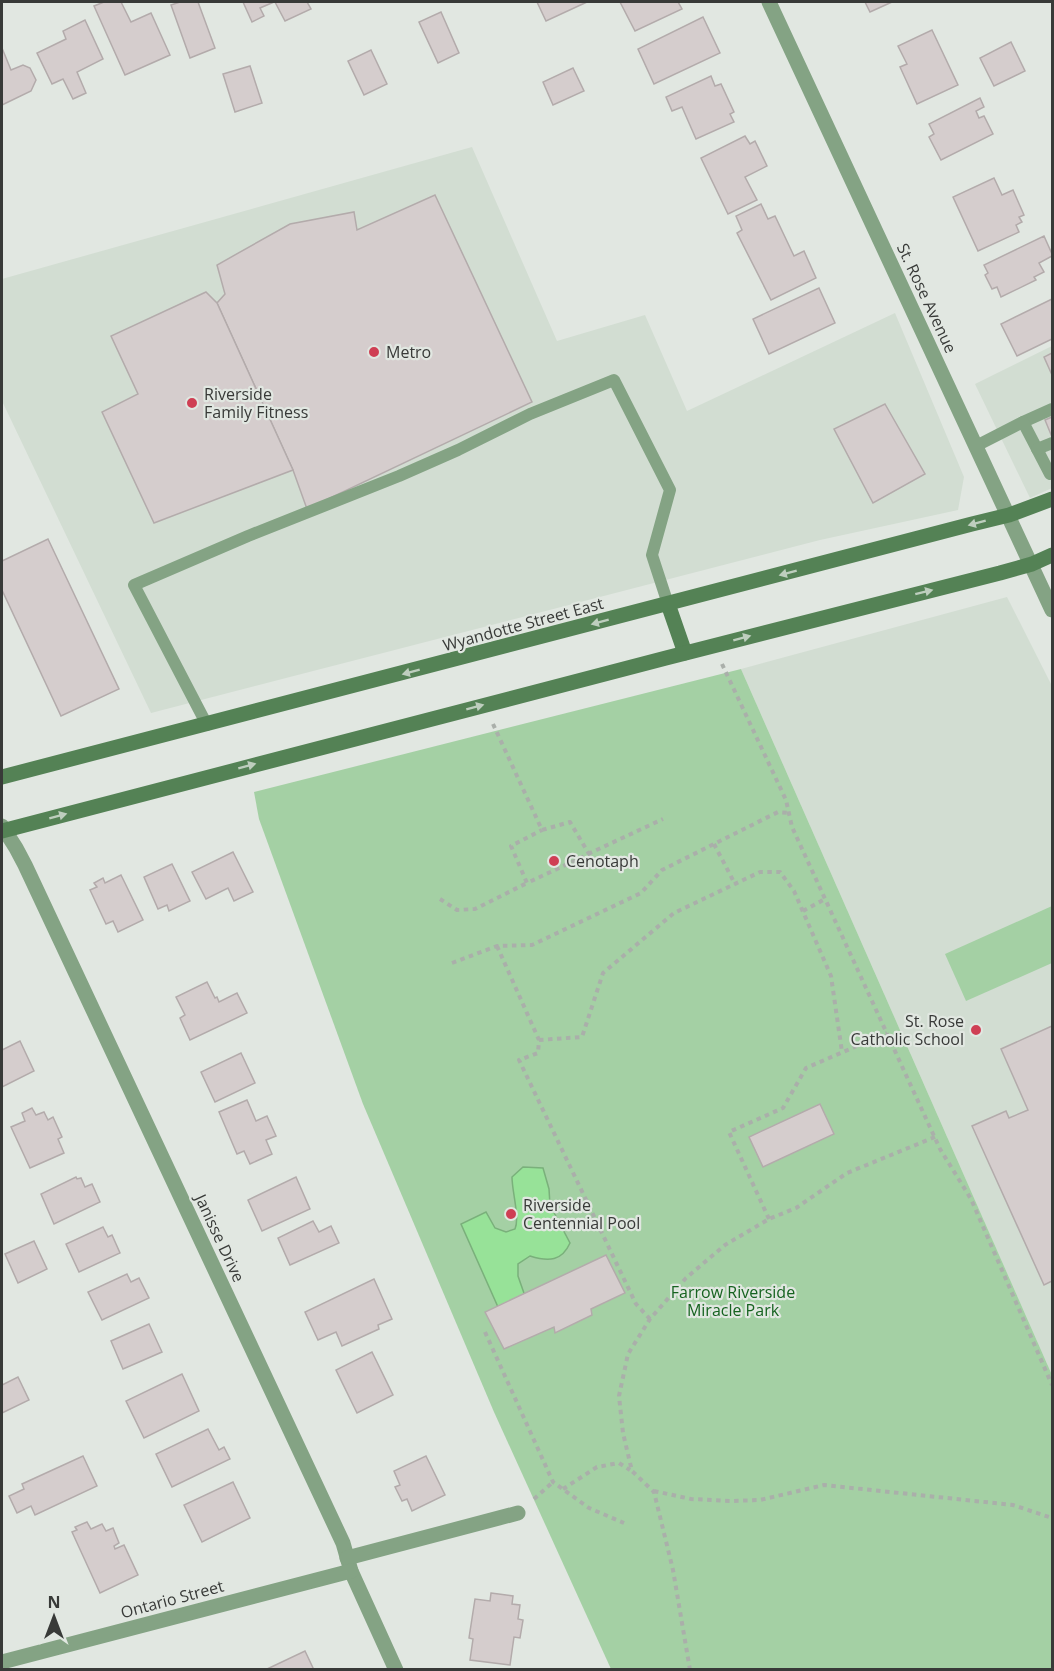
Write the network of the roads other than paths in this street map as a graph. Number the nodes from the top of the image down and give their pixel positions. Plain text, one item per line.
1 (769, 2) edge
2 (1053, 409) edge
3 (1023, 422) junction
4 (1053, 443) edge
5 (976, 446) junction
6 (1037, 449) junction
7 (1053, 473) edge
8 (1053, 499) edge
9 (1008, 515) junction
10 (1053, 555) edge
11 (1032, 564) junction
12 (668, 604) junction
13 (1053, 610) edge
14 (685, 653) junction
15 (207, 725) junction
16 (2, 777) edge
17 (2, 829) edge
18 (518, 1513) road end
19 (349, 1565) junction
20 (2, 1662) edge
21 (396, 1670) edge

1 - 5 street, St. Rose Avenue
2 - 3 lane
3 - 5 lane
3 - 6 lane
4 - 6 lane
5 - 9 street, St. Rose Avenue
6 - 7 lane
8 - 9 main road, Wyandotte Street East
9 - 11 street, St. Rose Avenue
9 -> 12 main road, Wyandotte Street East
10 - 11 main road
11 - 13 street, St. Rose Avenue
14 -> 11 main road
12 - 14 main road
12 -> 15 main road, Wyandotte Street East
12 - 15 lane
17 -> 14 main road
15 - 16 main road, Wyandotte Street East
17 - 19 street, Janisse Drive
18 - 19 street, Ontario Street
19 - 20 street, Ontario Street
19 - 21 street, Janisse Drive

